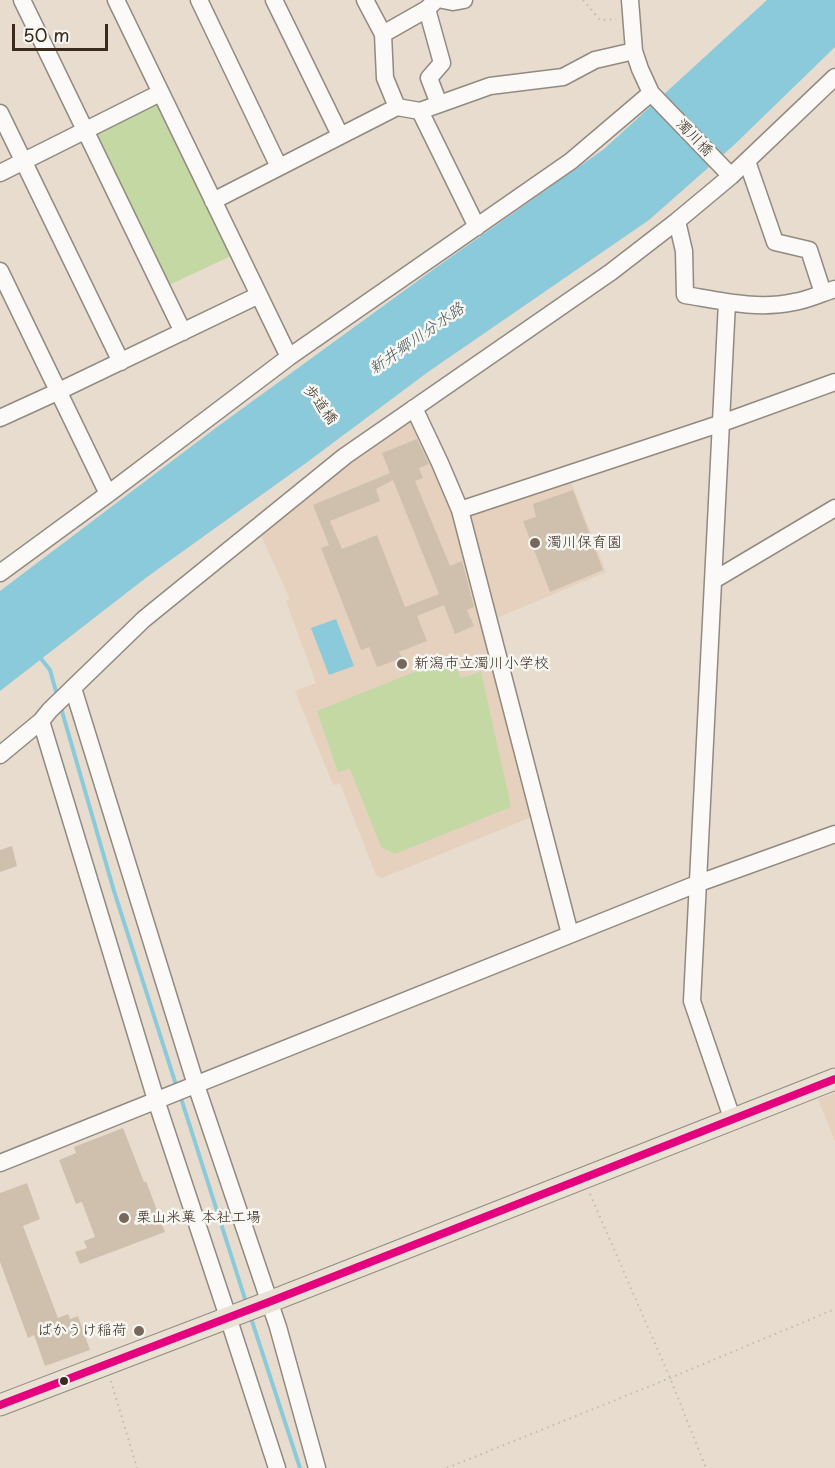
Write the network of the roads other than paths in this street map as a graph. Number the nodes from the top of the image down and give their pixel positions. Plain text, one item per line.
1 (22, 0) edge
2 (116, 0) edge
3 (199, 0) edge
4 (274, 0) edge
5 (365, 0) edge
6 (443, 0) edge
7 (464, 0) edge
8 (630, 0) edge
9 (431, 4) edge
10 (383, 34) junction
11 (634, 51) junction
12 (835, 77) edge
13 (160, 93) junction
14 (654, 97) junction
15 (439, 104) junction
16 (397, 107) junction
17 (420, 111) junction
18 (0, 113) edge
19 (86, 130) junction
20 (340, 135) junction
21 (23, 161) junction
22 (747, 161) junction
23 (279, 167) junction
24 (0, 173) edge
25 (731, 176) junction
26 (213, 201) junction
27 (677, 221) junction
28 (477, 227) junction
29 (0, 272) edge
30 (829, 291) edge
31 (259, 295) junction
32 (727, 302) junction
33 (183, 332) junction
34 (289, 357) junction
35 (121, 362) junction
36 (835, 382) edge
37 (57, 392) junction
38 (414, 408) junction
39 (0, 418) edge
40 (722, 423) junction
41 (108, 495) junction
42 (835, 508) edge
43 (460, 510) junction
44 (0, 573) edge
45 (714, 580) junction
46 (73, 688) junction
47 (41, 721) junction
48 (0, 754) edge
49 (835, 834) edge
50 (699, 883) junction
51 (570, 934) junction
52 (835, 1078) edge
53 (193, 1086) junction
54 (161, 1098) junction
55 (732, 1118) junction
56 (0, 1163) edge
57 (269, 1302) junction
58 (228, 1317) junction
59 (0, 1405) edge
60 (277, 1468) edge
61 (318, 1468) edge

1 - 19 street
2 - 13 street
3 - 23 street
4 - 20 street
5 - 10 street
6 - 7 street
8 - 11 street
9 - 10 street
9 - 15 street
10 - 16 street
11 - 14 street
11 - 15 street
12 - 22 street
13 - 19 street
13 - 26 street
14 - 25 street, 濁川橋
14 - 28 street
15 - 17 street
16 - 17 street
16 - 20 street
17 - 28 street
18 - 21 street
19 - 21 street
19 - 33 street
20 - 23 street
21 - 24 street
21 - 35 street
22 - 25 street
22 - 30 street
23 - 26 street
25 - 27 street
26 - 31 street
27 - 32 street
27 - 38 street
28 - 34 street
29 - 37 street
30 - 32 street
31 - 33 street
31 - 34 street
32 - 40 street
33 - 35 street
34 - 41 street
35 - 37 street
36 - 40 street
37 - 39 street
37 - 41 street
38 - 43 street
38 - 46 street
40 - 43 street
40 - 45 street
41 - 44 street
42 - 45 street
43 - 51 street
45 - 50 street
46 - 47 street
46 - 53 street
47 - 48 street
47 - 54 street
49 - 50 street
50 - 51 street
50 - 55 street
51 - 53 street
52 - 55 main road
53 - 54 street
53 - 57 street
54 - 56 street
54 - 58 street
55 - 57 main road
57 - 58 main road
57 - 61 street
58 - 59 main road
58 - 60 street

